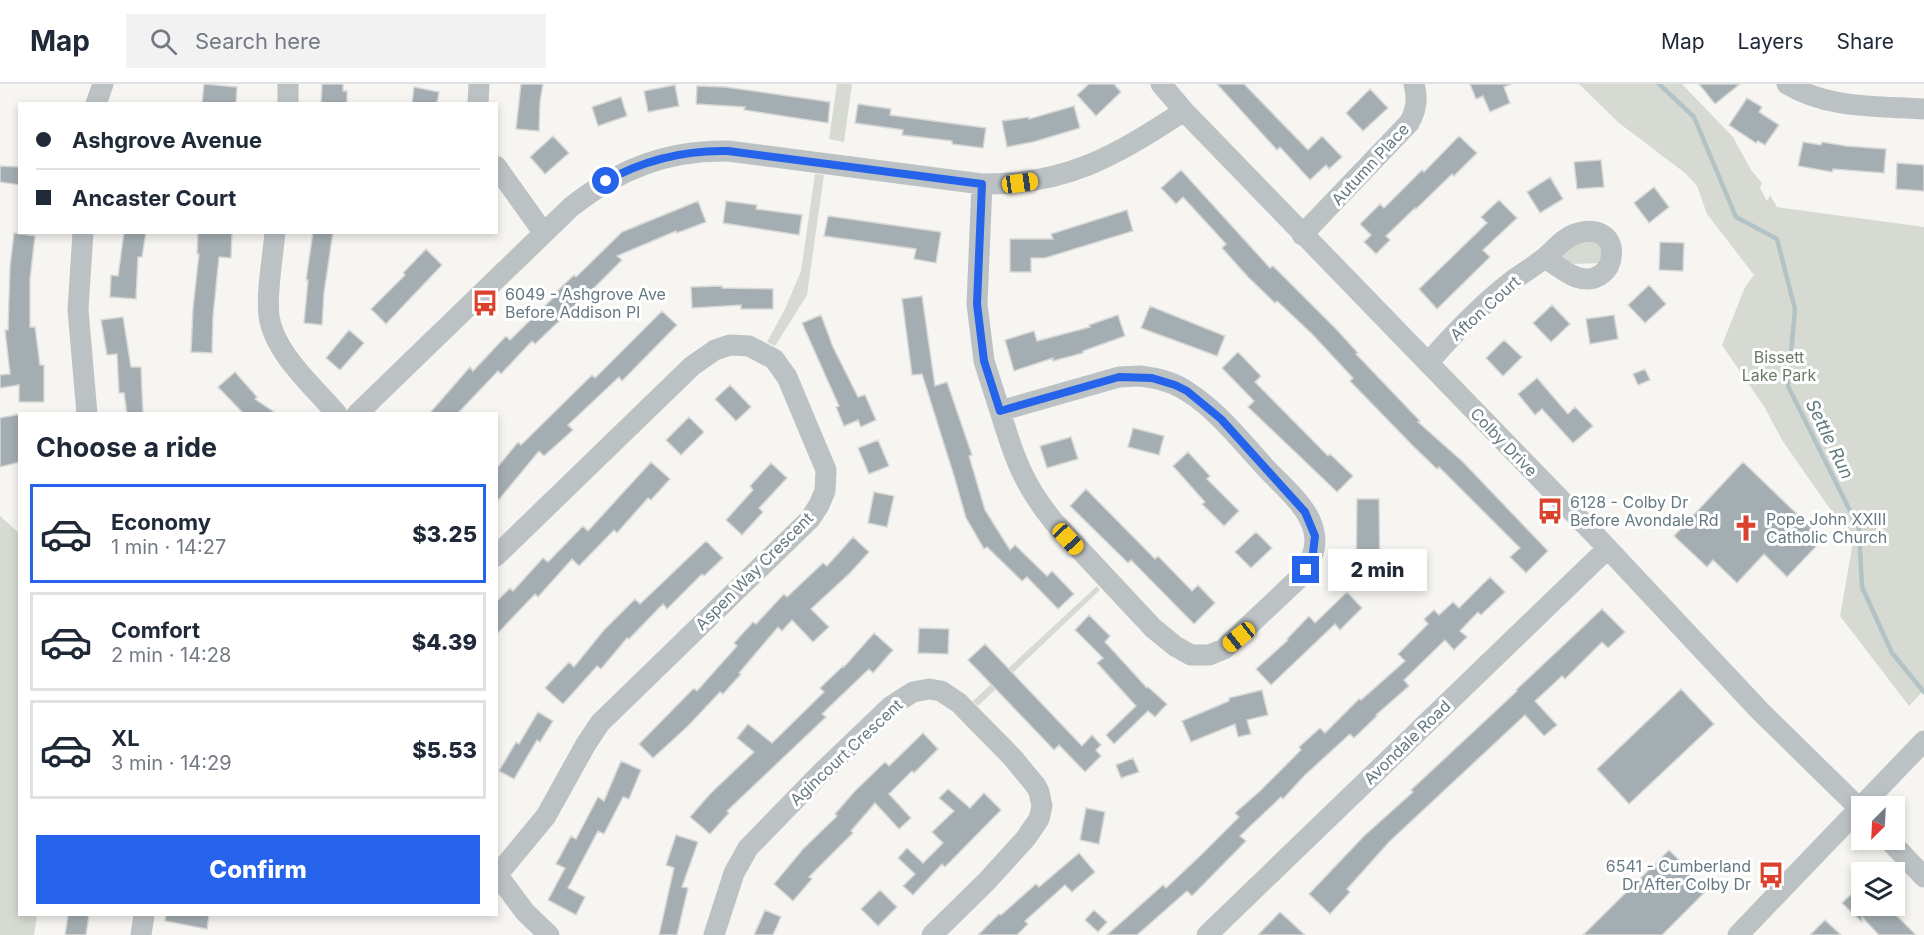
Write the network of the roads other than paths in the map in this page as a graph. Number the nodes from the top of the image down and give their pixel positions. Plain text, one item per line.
1 (103, 84) edge
2 (288, 84) edge
3 (479, 84) edge
4 (1161, 84) edge
5 (1414, 84) edge
6 (1787, 84) edge
7 (97, 102) edge
8 (288, 102) edge
9 (478, 102) edge
10 (1924, 110) edge
11 (1184, 111) junction
12 (498, 169) edge
13 (982, 184) junction
14 (543, 232) junction
15 (83, 234) edge
16 (275, 234) edge
17 (1302, 235) junction
18 (1545, 258) dead end
19 (1428, 363) junction
20 (1000, 411) junction
21 (87, 412) edge
22 (336, 412) edge
23 (359, 412) edge
24 (1607, 549) junction
25 (498, 554) edge
26 (1924, 741) edge
27 (1872, 796) edge
28 (1851, 800) edge
29 (1851, 818) edge
30 (1898, 850) edge
31 (498, 872) edge
32 (498, 874) edge
33 (1924, 877) edge
34 (144, 916) edge
35 (141, 935) edge
36 (549, 935) edge
37 (714, 935) edge
38 (932, 935) edge
39 (1207, 935) edge
40 (1738, 935) edge

1 - 7 street
2 - 8 street
3 - 9 street
4 - 11 street, Colby Drive
5 - 17 street, Autumn Place
6 - 10 street
11 - 13 street
11 - 17 street, Colby Drive
12 - 14 street
13 - 14 street
13 - 20 street
14 - 23 street
15 - 21 street
16 - 22 street
17 - 19 street, Colby Drive
18 - 19 street, Afton Court
19 - 24 street, Colby Drive
20 - 20 street
24 - 28 street, Colby Drive
24 - 39 street, Avondale Road
25 - 31 street, Aspen Way Crescent
26 - 27 street
29 - 40 street
30 - 33 street
32 - 36 street
34 - 35 street
37 - 38 street, Agincourt Crescent

